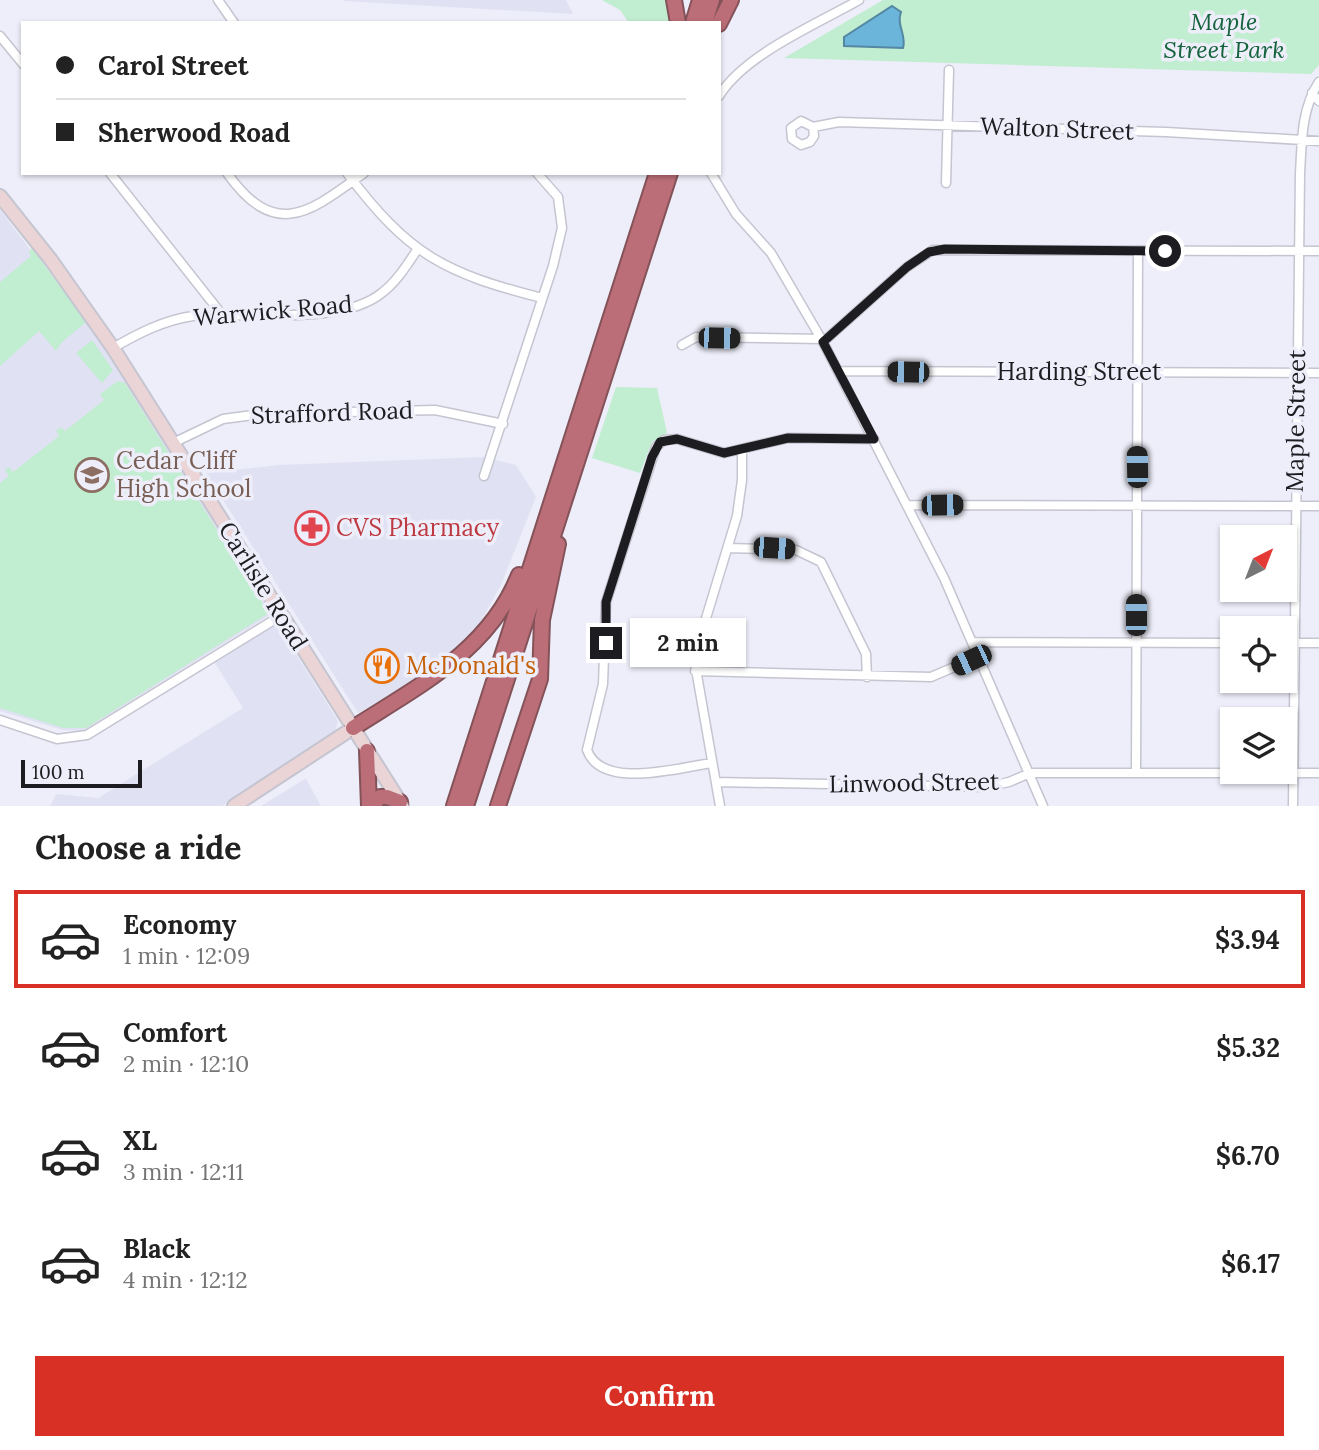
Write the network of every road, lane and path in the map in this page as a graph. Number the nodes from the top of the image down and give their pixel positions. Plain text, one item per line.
1 (218, 0) edge
2 (674, 0) edge
3 (700, 0) edge
4 (712, 0) edge
5 (725, 0) edge
6 (731, 0) edge
7 (859, 0) edge
8 (233, 21) edge
9 (678, 21) edge
10 (694, 21) edge
11 (706, 21) edge
12 (720, 21) edge
13 (720, 21) edge
14 (1, 39) edge
15 (21, 62) edge
16 (949, 70) dead end
17 (1319, 82) edge
18 (1312, 93) junction
19 (721, 94) edge
20 (1319, 101) edge
21 (948, 126) junction
22 (813, 127) dead end
23 (1302, 138) junction
24 (1319, 141) edge
25 (112, 175) edge
26 (229, 175) edge
27 (539, 175) edge
28 (647, 175) edge
29 (656, 175) edge
30 (669, 175) edge
31 (712, 175) edge
32 (350, 177) edge
33 (946, 183) dead end
34 (0, 196) edge
35 (417, 250) junction
36 (1138, 251) junction
37 (1298, 251) junction
38 (1319, 251) edge
39 (542, 298) junction
40 (223, 316) junction
41 (822, 340) junction
42 (682, 345) dead end
43 (113, 348) junction
44 (838, 371) junction
45 (1138, 372) junction
46 (1297, 373) junction
47 (1319, 373) edge
48 (579, 416) junction
49 (500, 423) junction
50 (874, 439) junction
51 (173, 443) junction
52 (742, 449) junction
53 (573, 474) junction
54 (484, 476) dead end
55 (908, 505) junction
56 (1136, 505) junction
57 (1295, 506) junction
58 (1319, 506) edge
59 (547, 513) junction
60 (729, 548) junction
61 (282, 615) junction
62 (1290, 616) edge
63 (1136, 641) junction
64 (973, 642) junction
65 (1220, 643) edge
66 (1297, 643) edge
67 (1319, 643) edge
68 (980, 656) junction
69 (695, 671) junction
70 (867, 677) junction
71 (0, 720) edge
72 (353, 728) junction
73 (367, 751) junction
74 (712, 763) junction
75 (1136, 771) junction
76 (1220, 772) edge
77 (1297, 772) edge
78 (1030, 773) junction
79 (1319, 773) edge
80 (716, 782) junction
81 (1293, 784) edge
82 (402, 804) edge
83 (234, 806) edge
84 (370, 806) edge
85 (454, 806) edge
86 (466, 806) edge
87 (498, 806) edge
88 (720, 806) edge
89 (1043, 806) edge
90 (1293, 806) edge

1 - 8 street
2 - 9 highway
3 - 10 highway
4 - 11 highway
5 - 12 highway
6 - 13 highway
7 - 19 street
14 - 15 street
16 - 21 street
17 - 18 street, Maple Street
18 - 20 street
18 - 23 street, Maple Street
21 - 22 street, Walton Street
21 - 23 street, Walton Street
21 - 33 street
23 - 24 street, Walton Street
23 - 37 street, Maple Street
25 - 40 street
26 - 32 street
27 - 39 street
28 - 48 highway
29 - 48 highway
30 - 53 highway
31 - 41 street
32 - 35 street
34 - 43 main road, Carlisle Road
35 - 39 street
35 - 40 street, Warwick Road
36 - 37 street
36 - 41 street
36 - 45 street
37 - 38 street
37 - 46 street, Maple Street
39 - 49 street
40 - 43 street, Warwick Road
41 - 42 street
41 - 44 street
43 - 51 main road, Carlisle Road
44 - 45 street, Harding Street
44 - 50 street
45 - 46 street, Harding Street
45 - 56 street
46 - 47 street, Harding Street
46 - 57 street, Maple Street
48 - 59 highway
49 - 51 street, Strafford Road
49 - 54 street
50 - 52 street
50 - 55 street
51 - 61 main road, Carlisle Road
52 - 60 street
52 - 74 street
53 - 86 highway
53 - 87 highway
55 - 56 street
55 - 64 street
56 - 57 street
56 - 63 street
57 - 58 street
57 - 62 street, Maple Street
59 - 72 highway
59 - 85 highway
60 - 69 street
60 - 70 street
61 - 71 street
61 - 72 main road, Carlisle Road
63 - 64 street
63 - 65 street
63 - 75 street
64 - 68 street
66 - 67 street
68 - 70 street
68 - 78 street
69 - 70 street
69 - 74 street
72 - 73 main road, Carlisle Road
72 - 83 main road
73 - 82 main road, Carlisle Road
73 - 84 highway
74 - 80 street
75 - 76 street, Linwood Street
75 - 78 street, Linwood Street
77 - 79 street, Linwood Street
78 - 80 street, Linwood Street
78 - 89 street
80 - 88 street
81 - 90 street, Maple Street
82 - 84 highway

